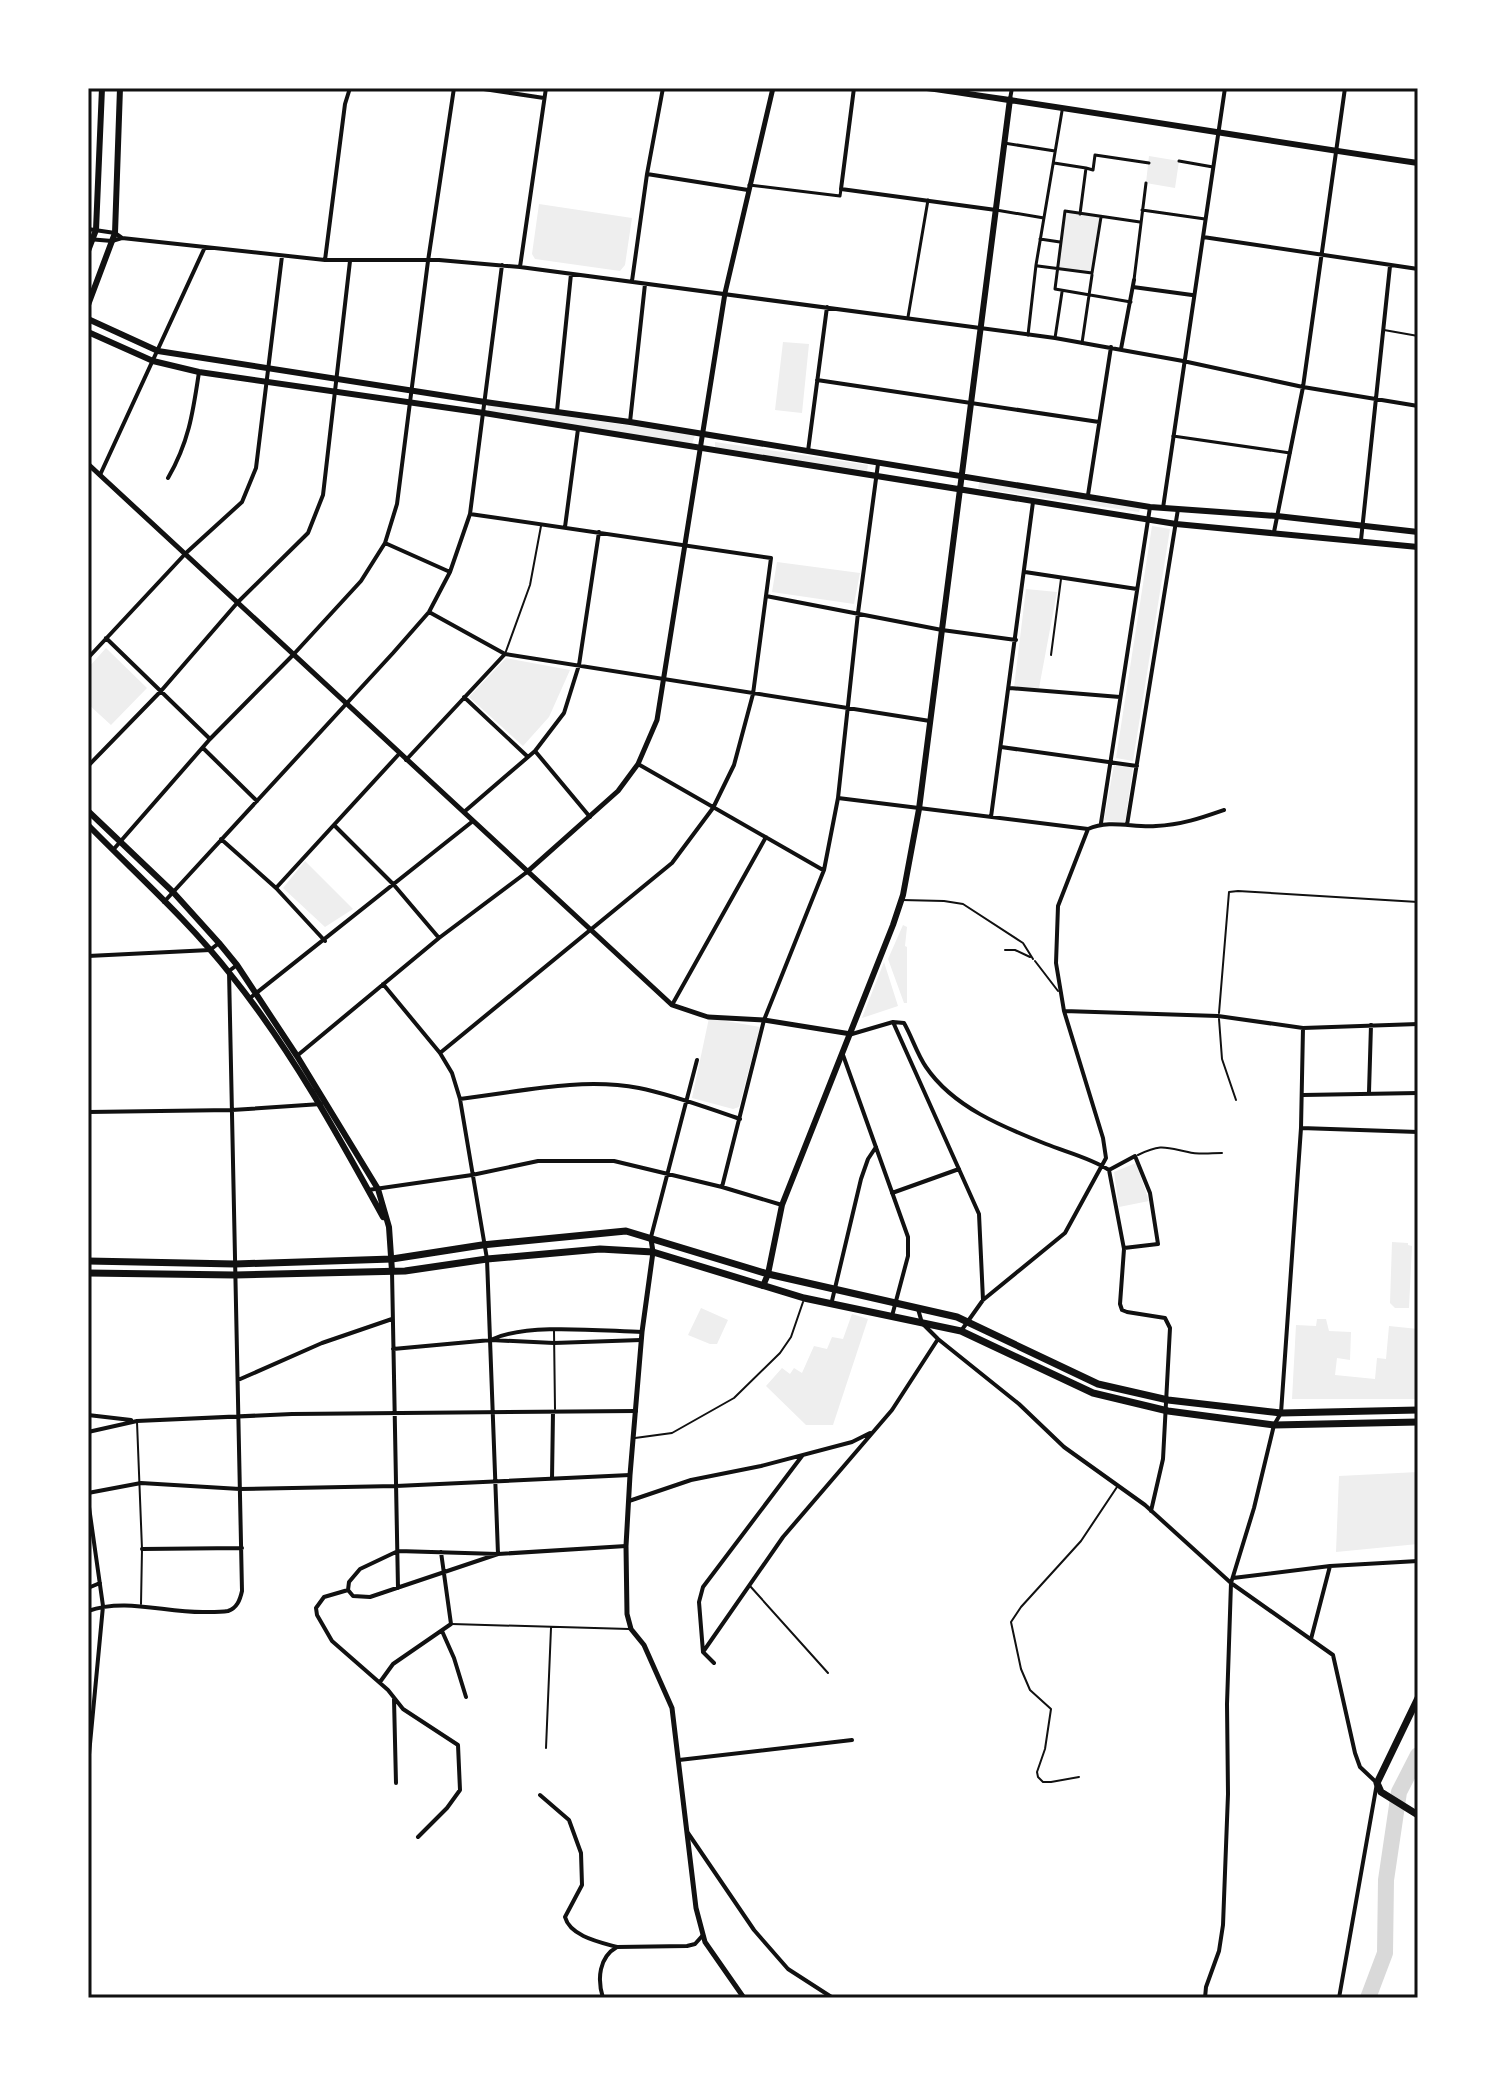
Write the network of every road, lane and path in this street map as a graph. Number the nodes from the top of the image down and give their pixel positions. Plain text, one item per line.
1 (102, 88) edge
2 (120, 88) edge
3 (350, 88) edge
4 (454, 88) edge
5 (477, 88) edge
6 (546, 88) edge
7 (663, 88) edge
8 (773, 88) edge
9 (854, 88) edge
10 (927, 88) edge
11 (1012, 88) edge
12 (1225, 88) edge
13 (1345, 88) edge
14 (544, 98) junction
15 (1010, 99) junction
16 (1063, 107) junction
17 (101, 115) junction
18 (119, 115) junction
19 (1218, 134) junction
20 (1004, 143) junction
21 (1055, 151) junction
22 (1335, 151) junction
23 (1179, 161) dead end
24 (1053, 163) junction
25 (1149, 163) dead end
26 (1418, 163) edge
27 (1213, 167) junction
28 (1086, 168) junction
29 (647, 174) junction
30 (98, 175) junction
31 (117, 175) junction
32 (1146, 183) dead end
33 (749, 188) junction
34 (841, 189) junction
35 (928, 200) junction
36 (996, 210) junction
37 (1142, 210) junction
38 (1080, 214) junction
39 (1101, 217) junction
40 (1044, 218) junction
41 (1205, 219) junction
42 (1140, 222) junction
43 (92, 229) edge
44 (115, 233) junction
45 (1202, 237) junction
46 (122, 238) junction
47 (1040, 239) junction
48 (90, 240) edge
49 (112, 241) junction
50 (1060, 242) junction
51 (205, 247) junction
52 (88, 251) edge
53 (282, 256) junction
54 (1320, 256) junction
55 (325, 260) junction
56 (350, 261) junction
57 (428, 261) junction
58 (502, 265) junction
59 (1036, 265) junction
60 (1390, 266) junction
61 (520, 267) junction
62 (1057, 268) junction
63 (1418, 269) edge
64 (1092, 273) junction
65 (571, 274) junction
66 (632, 281) junction
67 (645, 284) junction
68 (1134, 284) junction
69 (1062, 292) junction
70 (725, 293) junction
71 (1192, 295) junction
72 (1088, 296) junction
73 (1132, 302) junction
74 (88, 305) edge
75 (827, 307) junction
76 (908, 317) junction
77 (88, 319) edge
78 (981, 328) junction
79 (1382, 330) junction
80 (88, 332) edge
81 (1028, 335) junction
82 (1418, 336) edge
83 (1055, 338) junction
84 (1082, 343) junction
85 (1111, 347) junction
86 (1121, 349) junction
87 (158, 351) junction
88 (153, 361) junction
89 (1183, 361) junction
90 (267, 367) junction
91 (199, 372) junction
92 (339, 379) junction
93 (817, 380) junction
94 (265, 381) junction
95 (1303, 387) junction
96 (337, 391) junction
97 (411, 391) junction
98 (1376, 399) junction
99 (410, 402) junction
100 (485, 402) junction
101 (972, 402) junction
102 (1418, 406) edge
103 (484, 413) junction
104 (557, 413) junction
105 (630, 422) junction
106 (1099, 422) junction
107 (578, 429) junction
108 (702, 434) junction
109 (1173, 436) junction
110 (700, 448) junction
111 (808, 452) junction
112 (1290, 453) junction
113 (88, 464) edge
114 (878, 464) junction
115 (100, 475) junction
116 (963, 475) junction
117 (877, 476) junction
118 (168, 478) dead end
119 (961, 488) junction
120 (1088, 495) junction
121 (1034, 500) junction
122 (1150, 507) junction
123 (1163, 508) junction
124 (1178, 509) junction
125 (470, 514) junction
126 (1277, 516) junction
127 (1148, 518) junction
128 (1176, 524) junction
129 (541, 525) junction
130 (1363, 526) junction
131 (565, 527) junction
132 (599, 532) junction
133 (1274, 532) junction
134 (1418, 532) edge
135 (1361, 540) junction
136 (385, 543) junction
137 (685, 545) junction
138 (1418, 547) edge
139 (186, 553) junction
140 (450, 572) junction
141 (1024, 572) junction
142 (1061, 578) junction
143 (1137, 589) junction
144 (766, 596) junction
145 (238, 602) junction
146 (429, 612) junction
147 (858, 613) junction
148 (942, 630) junction
149 (106, 638) junction
150 (1016, 640) junction
151 (505, 654) junction
152 (293, 655) junction
153 (1051, 655) dead end
154 (88, 658) edge
155 (579, 665) junction
156 (665, 679) junction
157 (1010, 688) junction
158 (161, 691) junction
159 (753, 694) junction
160 (464, 697) junction
161 (1120, 697) junction
162 (347, 705) junction
163 (848, 709) junction
164 (930, 721) junction
165 (210, 739) junction
166 (1001, 747) junction
167 (203, 748) junction
168 (535, 751) junction
169 (399, 754) junction
170 (528, 757) junction
171 (406, 760) junction
172 (1111, 763) junction
173 (638, 764) junction
174 (88, 766) edge
175 (1137, 766) junction
176 (838, 798) junction
177 (257, 801) junction
178 (713, 808) junction
179 (919, 809) junction
180 (1224, 810) dead end
181 (88, 811) edge
182 (464, 812) junction
183 (590, 817) junction
184 (991, 817) junction
185 (473, 821) junction
186 (1101, 823) junction
187 (333, 824) junction
188 (88, 825) edge
189 (1127, 825) junction
190 (1088, 829) junction
191 (766, 837) junction
192 (221, 839) junction
193 (121, 842) junction
194 (113, 850) junction
195 (824, 870) junction
196 (527, 872) junction
197 (394, 885) junction
198 (276, 888) junction
199 (173, 892) junction
200 (901, 900) junction
201 (164, 902) junction
202 (1418, 902) edge
203 (591, 932) junction
204 (439, 938) junction
205 (325, 941) junction
206 (219, 943) junction
207 (210, 950) junction
208 (1005, 950) dead end
209 (88, 956) edge
210 (1033, 959) junction
211 (237, 965) junction
212 (229, 971) junction
213 (383, 984) junction
214 (253, 996) junction
215 (1062, 996) junction
216 (672, 1005) junction
217 (1064, 1011) junction
218 (1218, 1016) junction
219 (764, 1020) junction
220 (893, 1022) junction
221 (1418, 1024) edge
222 (1371, 1025) junction
223 (1303, 1028) junction
224 (852, 1034) junction
225 (440, 1053) junction
226 (843, 1055) junction
227 (297, 1056) junction
228 (290, 1060) junction
229 (697, 1060) dead end
230 (1369, 1092) junction
231 (1418, 1093) edge
232 (1303, 1095) junction
233 (460, 1099) junction
234 (687, 1100) junction
235 (1236, 1100) dead end
236 (321, 1104) junction
237 (232, 1110) junction
238 (88, 1112) edge
239 (740, 1119) junction
240 (1301, 1128) junction
241 (1418, 1132) edge
242 (876, 1147) junction
243 (1222, 1153) dead end
244 (1135, 1156) junction
245 (1103, 1166) junction
246 (959, 1169) junction
247 (1109, 1170) junction
248 (666, 1172) junction
249 (472, 1175) junction
250 (722, 1187) junction
251 (378, 1189) junction
252 (368, 1190) junction
253 (892, 1193) junction
254 (782, 1205) junction
255 (389, 1227) junction
256 (651, 1237) junction
257 (482, 1245) junction
258 (1124, 1248) junction
259 (653, 1252) junction
260 (392, 1259) junction
261 (487, 1259) junction
262 (88, 1261) edge
263 (235, 1264) junction
264 (392, 1271) junction
265 (88, 1273) edge
266 (768, 1274) junction
267 (235, 1275) junction
268 (763, 1286) junction
269 (835, 1292) junction
270 (804, 1298) junction
271 (983, 1300) junction
272 (896, 1304) junction
273 (831, 1305) junction
274 (918, 1309) junction
275 (892, 1317) junction
276 (392, 1319) junction
277 (968, 1321) junction
278 (922, 1323) junction
279 (554, 1330) junction
280 (961, 1331) junction
281 (642, 1332) junction
282 (938, 1339) junction
283 (491, 1340) junction
284 (641, 1340) junction
285 (554, 1343) junction
286 (393, 1349) junction
287 (1072, 1371) junction
288 (238, 1380) junction
289 (1068, 1381) junction
290 (1168, 1400) junction
291 (1418, 1410) edge
292 (494, 1411) junction
293 (636, 1411) junction
294 (1168, 1411) junction
295 (554, 1412) junction
296 (395, 1413) junction
297 (1281, 1413) junction
298 (88, 1415) edge
299 (239, 1418) junction
300 (137, 1421) junction
301 (1418, 1422) edge
302 (1274, 1425) junction
303 (88, 1432) edge
304 (872, 1432) junction
305 (634, 1439) junction
306 (804, 1454) junction
307 (630, 1475) junction
308 (552, 1479) junction
309 (495, 1482) junction
310 (141, 1483) junction
311 (396, 1486) junction
312 (1118, 1486) junction
313 (240, 1489) junction
314 (88, 1493) edge
315 (88, 1500) edge
316 (629, 1501) junction
317 (1151, 1511) junction
318 (626, 1546) junction
319 (242, 1548) junction
320 (142, 1549) junction
321 (398, 1551) junction
322 (441, 1552) junction
323 (498, 1554) junction
324 (1418, 1561) edge
325 (1330, 1566) junction
326 (442, 1574) junction
327 (1232, 1581) junction
328 (100, 1583) junction
329 (749, 1585) junction
330 (88, 1588) edge
331 (398, 1588) junction
332 (348, 1590) junction
333 (103, 1606) junction
334 (141, 1606) junction
335 (88, 1611) edge
336 (451, 1624) junction
337 (551, 1627) junction
338 (631, 1629) junction
339 (442, 1631) junction
340 (1311, 1639) junction
341 (703, 1652) junction
342 (714, 1663) dead end
343 (828, 1673) dead end
344 (379, 1683) junction
345 (394, 1697) junction
346 (466, 1697) dead end
347 (1418, 1698) edge
348 (852, 1740) dead end
349 (546, 1748) dead end
350 (679, 1760) junction
351 (88, 1765) edge
352 (1079, 1777) dead end
353 (396, 1783) dead end
354 (1377, 1783) junction
355 (540, 1795) dead end
356 (1416, 1812) edge
357 (687, 1831) junction
358 (418, 1837) dead end
359 (703, 1935) junction
360 (617, 1947) junction
361 (603, 1998) edge
362 (744, 1998) edge
363 (833, 1998) edge
364 (1205, 1998) edge
365 (1339, 1998) edge

1 - 17 main road
2 - 18 main road
3 - 55 street
4 - 57 street
5 - 14 street
6 - 14 street
7 - 29 street
8 - 33 street
9 - 34 street
10 - 15 main road
11 - 15 street
12 - 19 street
13 - 22 street
14 - 61 street
15 - 16 main road
15 - 20 main road
16 - 19 main road
16 - 21 street
17 - 18 main road
17 - 30 main road
18 - 31 main road
19 - 22 main road
19 - 27 street
20 - 21 street
20 - 36 main road
21 - 24 street
22 - 26 main road
22 - 54 street
23 - 27 street
24 - 28 street
24 - 40 street
25 - 28 street
27 - 41 street
28 - 38 street
29 - 33 street
29 - 66 street
30 - 31 main road
30 - 43 main road
31 - 44 main road
32 - 37 street
33 - 34 street
33 - 70 street
34 - 35 street
35 - 36 street
35 - 76 street
36 - 40 street
36 - 78 main road
37 - 41 street
37 - 42 street
38 - 39 street
38 - 50 street
39 - 42 street
39 - 64 street
40 - 47 street
41 - 45 street
42 - 68 street
43 - 44 street
43 - 48 main road
44 - 46 street
44 - 49 main road
45 - 54 street
45 - 71 street
46 - 49 street
46 - 51 street
47 - 50 street
47 - 59 street
48 - 49 street
48 - 52 main road
49 - 74 main road
50 - 62 street
51 - 53 street
51 - 87 street
53 - 55 street
53 - 90 street
54 - 60 street
54 - 95 street
55 - 56 street
56 - 57 street
56 - 92 street
57 - 58 street
57 - 97 street
58 - 61 street
58 - 100 street
59 - 62 street
59 - 81 street
60 - 63 street
60 - 79 street
61 - 65 street
62 - 64 street
62 - 69 street
64 - 72 street
65 - 66 street
65 - 104 street
66 - 67 street
67 - 70 street
67 - 105 street
68 - 71 street
68 - 73 street
69 - 72 street
69 - 83 street
70 - 75 street
70 - 108 street
71 - 89 street
72 - 73 street
72 - 84 street
73 - 86 street
75 - 76 street
75 - 93 street
76 - 78 street
77 - 87 main road
78 - 81 street
78 - 101 main road
79 - 82 lane
79 - 98 street
80 - 88 main road
81 - 83 street
83 - 84 street
84 - 85 street
85 - 86 street
85 - 106 street
86 - 89 street
87 - 88 street
87 - 90 main road
88 - 91 main road
88 - 115 street
89 - 95 street
89 - 109 street
90 - 92 main road
90 - 94 street
91 - 94 main road
91 - 118 street
92 - 96 street
92 - 97 main road
93 - 101 street
93 - 111 street
94 - 96 main road
94 - 139 street
95 - 98 street
95 - 112 street
96 - 99 main road
96 - 145 street
97 - 99 street
97 - 100 main road
98 - 102 street
98 - 130 street
99 - 103 main road
99 - 136 street
100 - 103 street
100 - 104 main road
101 - 106 street
101 - 116 main road
103 - 107 main road
103 - 125 street
104 - 105 main road
105 - 108 main road
106 - 120 street
107 - 110 main road
107 - 131 street
108 - 110 street
108 - 111 main road
109 - 112 street
109 - 123 street
110 - 117 main road
110 - 137 street
111 - 114 main road
112 - 126 street
113 - 115 street
114 - 116 main road
114 - 117 street
115 - 139 street
116 - 119 main road
116 - 120 main road
117 - 119 main road
117 - 147 street
119 - 121 main road
119 - 148 main road
120 - 122 main road
121 - 127 main road
121 - 141 street
122 - 123 main road
122 - 127 street
123 - 124 main road
124 - 126 main road
124 - 128 street
125 - 129 street
125 - 140 street
126 - 130 main road
126 - 133 street
127 - 128 main road
127 - 143 street
128 - 133 main road
128 - 175 street
129 - 131 street
129 - 151 lane
130 - 134 main road
130 - 135 street
131 - 132 street
132 - 137 street
132 - 155 street
133 - 135 main road
135 - 138 main road
136 - 140 street
136 - 152 street
137 - 144 street
137 - 156 street
139 - 145 street
139 - 149 street
140 - 146 street
141 - 142 street
141 - 150 street
142 - 143 street
142 - 153 lane
143 - 161 street
144 - 147 street
144 - 159 street
145 - 152 street
145 - 158 street
146 - 151 street
146 - 162 street
147 - 148 street
147 - 163 street
148 - 150 street
148 - 164 main road
149 - 154 street
149 - 158 street
150 - 157 street
151 - 155 street
151 - 160 street
152 - 162 street
152 - 165 street
155 - 156 street
155 - 168 street
156 - 159 street
156 - 173 street
157 - 161 street
157 - 166 street
158 - 165 street
158 - 174 street
159 - 163 street
159 - 178 street
160 - 170 street
160 - 171 street
161 - 172 street
162 - 169 street
162 - 177 street
163 - 164 street
163 - 176 street
164 - 179 main road
165 - 167 street
166 - 172 street
166 - 184 street
167 - 177 street
167 - 193 street
168 - 170 street
168 - 183 street
169 - 171 street
169 - 187 street
170 - 182 street
171 - 182 street
172 - 175 street
172 - 186 street
173 - 178 street
173 - 183 street
175 - 189 street
176 - 179 street
176 - 195 street
177 - 192 street
178 - 191 street
178 - 203 street
179 - 184 street
179 - 200 main road
180 - 189 street
181 - 193 main road
182 - 185 street
183 - 196 street
184 - 190 street
185 - 196 street
185 - 197 street
186 - 189 street
186 - 190 street
187 - 197 street
187 - 198 street
188 - 194 main road
190 - 215 street
191 - 195 street
191 - 216 street
192 - 198 street
192 - 199 street
193 - 194 street
193 - 199 main road
194 - 201 main road
195 - 219 street
196 - 203 street
196 - 204 street
197 - 204 street
197 - 205 street
198 - 205 street
199 - 201 street
199 - 206 main road
200 - 210 lane
200 - 224 main road
201 - 207 main road
202 - 218 lane
203 - 216 street
203 - 225 street
204 - 213 street
205 - 214 street
206 - 207 street
206 - 211 main road
207 - 209 street
207 - 212 main road
208 - 210 lane
210 - 215 lane
211 - 212 street
211 - 214 main road
212 - 214 main road
212 - 237 street
213 - 225 street
213 - 227 street
214 - 227 main road
214 - 228 main road
215 - 217 street
216 - 219 street
217 - 218 street
217 - 245 street
218 - 223 street
218 - 235 lane
219 - 224 street
219 - 239 street
220 - 224 street
220 - 245 street
220 - 246 street
221 - 222 street
222 - 223 street
222 - 230 street
223 - 232 street
224 - 226 main road
225 - 233 street
226 - 242 street
226 - 254 main road
227 - 228 street
227 - 236 main road
228 - 236 main road
229 - 234 street
230 - 231 street
230 - 232 street
232 - 240 street
233 - 234 street
233 - 249 street
234 - 239 street
234 - 248 street
236 - 237 street
236 - 251 main road
236 - 252 main road
237 - 238 street
237 - 263 street
239 - 250 street
240 - 241 street
240 - 297 street
242 - 253 street
242 - 269 street
243 - 244 lane
244 - 247 street
244 - 258 street
245 - 247 street
245 - 271 street
246 - 253 street
246 - 271 street
247 - 258 street
248 - 249 street
248 - 250 street
248 - 256 street
249 - 251 street
249 - 257 street
250 - 254 street
251 - 252 street
251 - 255 main road
252 - 255 main road
253 - 272 street
254 - 266 main road
255 - 260 main road
256 - 257 main road
256 - 259 street
256 - 266 main road
257 - 260 main road
257 - 261 street
258 - 290 street
259 - 261 main road
259 - 268 main road
259 - 281 street
260 - 263 main road
260 - 264 main road
261 - 264 main road
261 - 283 street
262 - 263 main road
263 - 267 street
264 - 267 main road
264 - 276 street
265 - 267 main road
266 - 268 main road
266 - 269 main road
267 - 288 street
268 - 270 main road
269 - 272 main road
269 - 273 street
270 - 273 main road
270 - 305 lane
271 - 277 street
272 - 274 main road
272 - 275 street
273 - 275 main road
274 - 277 main road
274 - 278 street
275 - 278 main road
276 - 286 street
276 - 288 street
277 - 280 street
277 - 287 main road
278 - 280 main road
278 - 282 street
279 - 281 street
279 - 283 street
279 - 285 lane
280 - 289 main road
281 - 284 street
282 - 304 street
282 - 312 street
283 - 285 street
283 - 286 street
283 - 292 street
284 - 285 street
284 - 293 street
285 - 295 lane
286 - 296 street
287 - 289 main road
287 - 290 main road
288 - 299 street
289 - 294 main road
290 - 294 street
290 - 297 main road
291 - 297 main road
292 - 295 street
292 - 296 street
292 - 309 street
293 - 295 street
293 - 305 street
294 - 302 main road
294 - 317 street
295 - 308 street
296 - 299 street
296 - 311 street
297 - 302 street
298 - 300 street
299 - 300 street
299 - 313 street
300 - 303 street
300 - 310 lane
301 - 302 main road
302 - 327 street
304 - 306 street
304 - 329 street
305 - 307 street
306 - 316 street
306 - 341 street
307 - 308 street
307 - 316 street
308 - 309 street
309 - 311 street
309 - 323 street
310 - 313 street
310 - 314 street
310 - 320 lane
311 - 313 street
311 - 321 street
312 - 317 street
312 - 352 lane
313 - 319 street
315 - 328 street
316 - 318 street
317 - 327 street
318 - 323 street
318 - 338 street
319 - 320 street
319 - 334 street
320 - 334 lane
321 - 322 street
321 - 331 street
321 - 332 street
322 - 323 street
322 - 326 street
323 - 326 street
324 - 325 street
325 - 327 street
325 - 340 street
326 - 331 street
326 - 336 street
327 - 340 street
327 - 364 street
328 - 330 street
328 - 333 street
329 - 341 street
329 - 343 lane
331 - 332 street
332 - 344 street
333 - 334 street
333 - 335 street
333 - 351 street
336 - 337 lane
336 - 339 street
337 - 338 lane
337 - 349 lane
338 - 350 street
339 - 344 street
339 - 346 street
340 - 354 street
341 - 342 street
344 - 345 street
345 - 353 street
345 - 358 street
347 - 354 main road
348 - 350 street
350 - 357 street
354 - 356 main road
354 - 365 street
355 - 360 street
357 - 359 street
357 - 363 street
359 - 360 street
359 - 362 street
360 - 361 street

